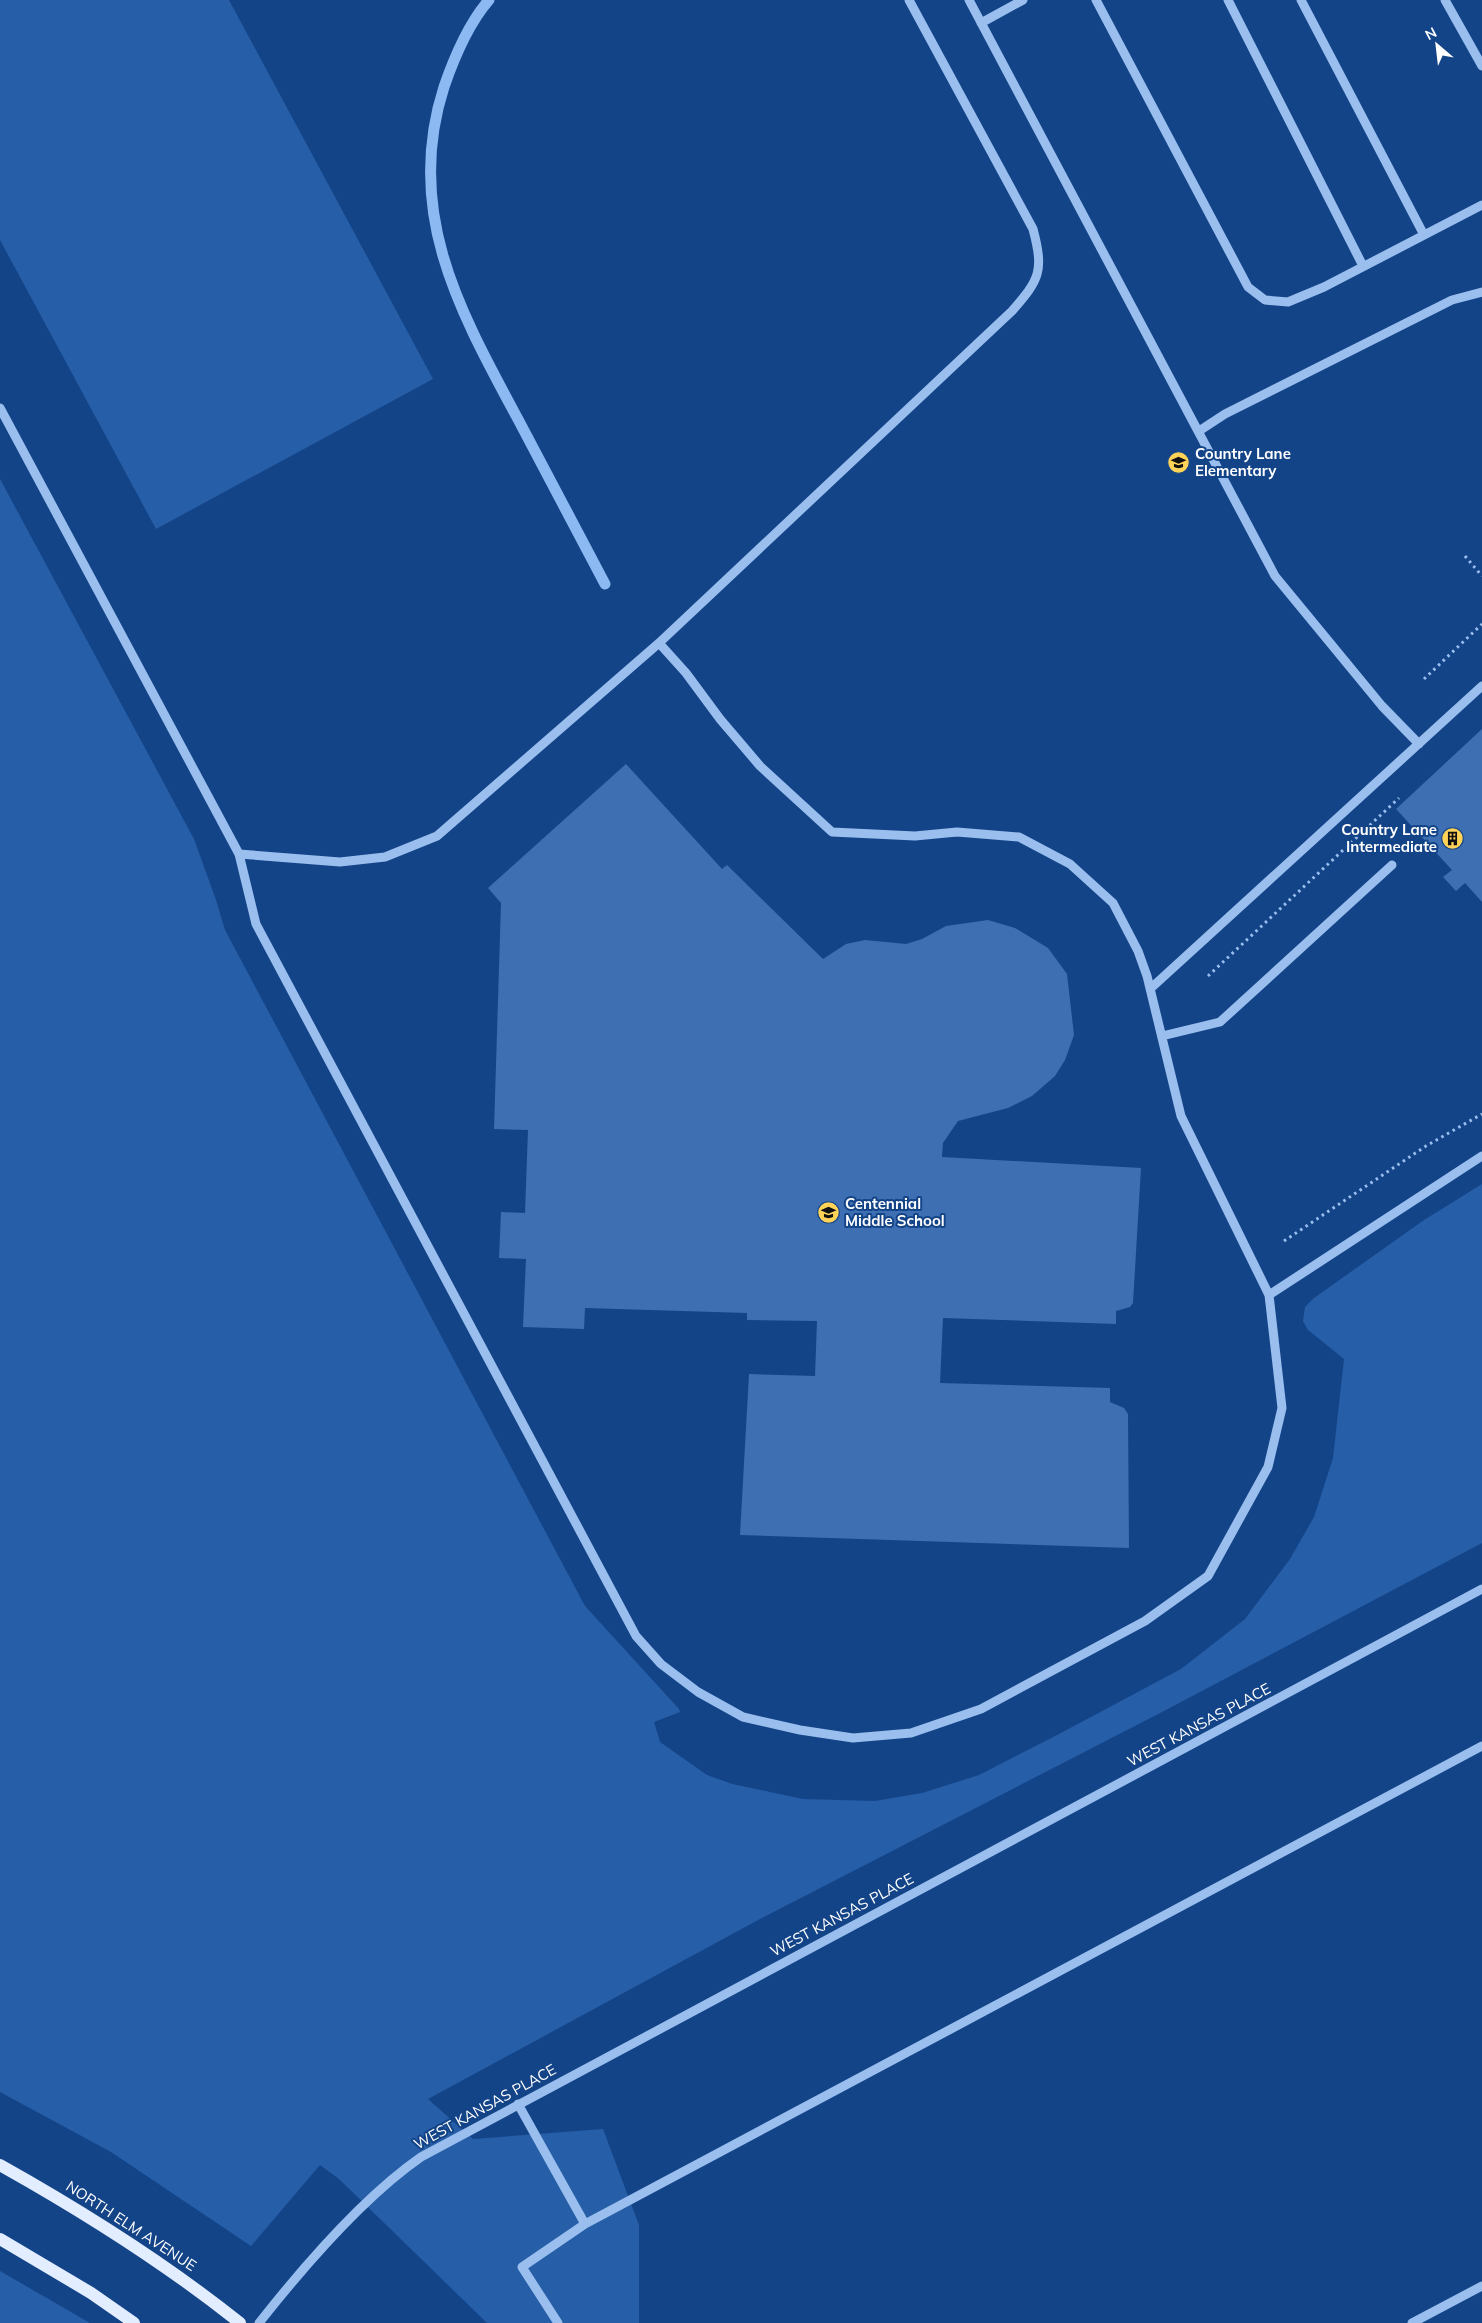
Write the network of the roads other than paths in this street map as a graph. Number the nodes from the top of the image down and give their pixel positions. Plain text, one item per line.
1 (910, 0) edge
2 (969, 0) edge
3 (1024, 0) edge
4 (1096, 0) edge
5 (1228, 0) edge
6 (1301, 0) edge
7 (1445, 0) edge
8 (981, 23) junction
9 (1482, 66) edge
10 (1482, 205) edge
11 (1424, 235) junction
12 (1363, 266) junction
13 (1482, 292) edge
14 (0, 408) edge
15 (1199, 431) junction
16 (659, 642) junction
17 (1482, 686) edge
18 (1419, 744) junction
19 (239, 854) junction
20 (1392, 865) dead end
21 (1150, 989) junction
22 (1162, 1036) junction
23 (1482, 1156) edge
24 (1269, 1295) junction
25 (1482, 1589) edge
26 (1482, 1746) edge
27 (518, 2104) junction
28 (0, 2165) edge
29 (585, 2224) junction
30 (0, 2239) edge
31 (1482, 2286) edge
32 (134, 2323) edge
33 (240, 2323) edge
34 (259, 2323) edge
35 (558, 2323) edge
36 (1412, 2323) edge

1 - 16 street
2 - 8 street
3 - 8 street
4 - 12 street
5 - 12 street
6 - 11 street
7 - 9 street
8 - 15 street
10 - 11 street
11 - 12 street
13 - 15 street
14 - 19 street
15 - 18 street
16 - 19 street
16 - 21 street
17 - 18 street
18 - 21 street
19 - 24 street
20 - 22 street
21 - 22 street
22 - 24 street
23 - 24 street
25 - 27 street, WEST KANSAS PLACE
26 - 29 street
27 - 29 street
27 - 34 street, WEST KANSAS PLACE
28 - 33 main road, NORTH ELM AVENUE
29 - 35 street
30 - 32 main road
31 - 36 street

